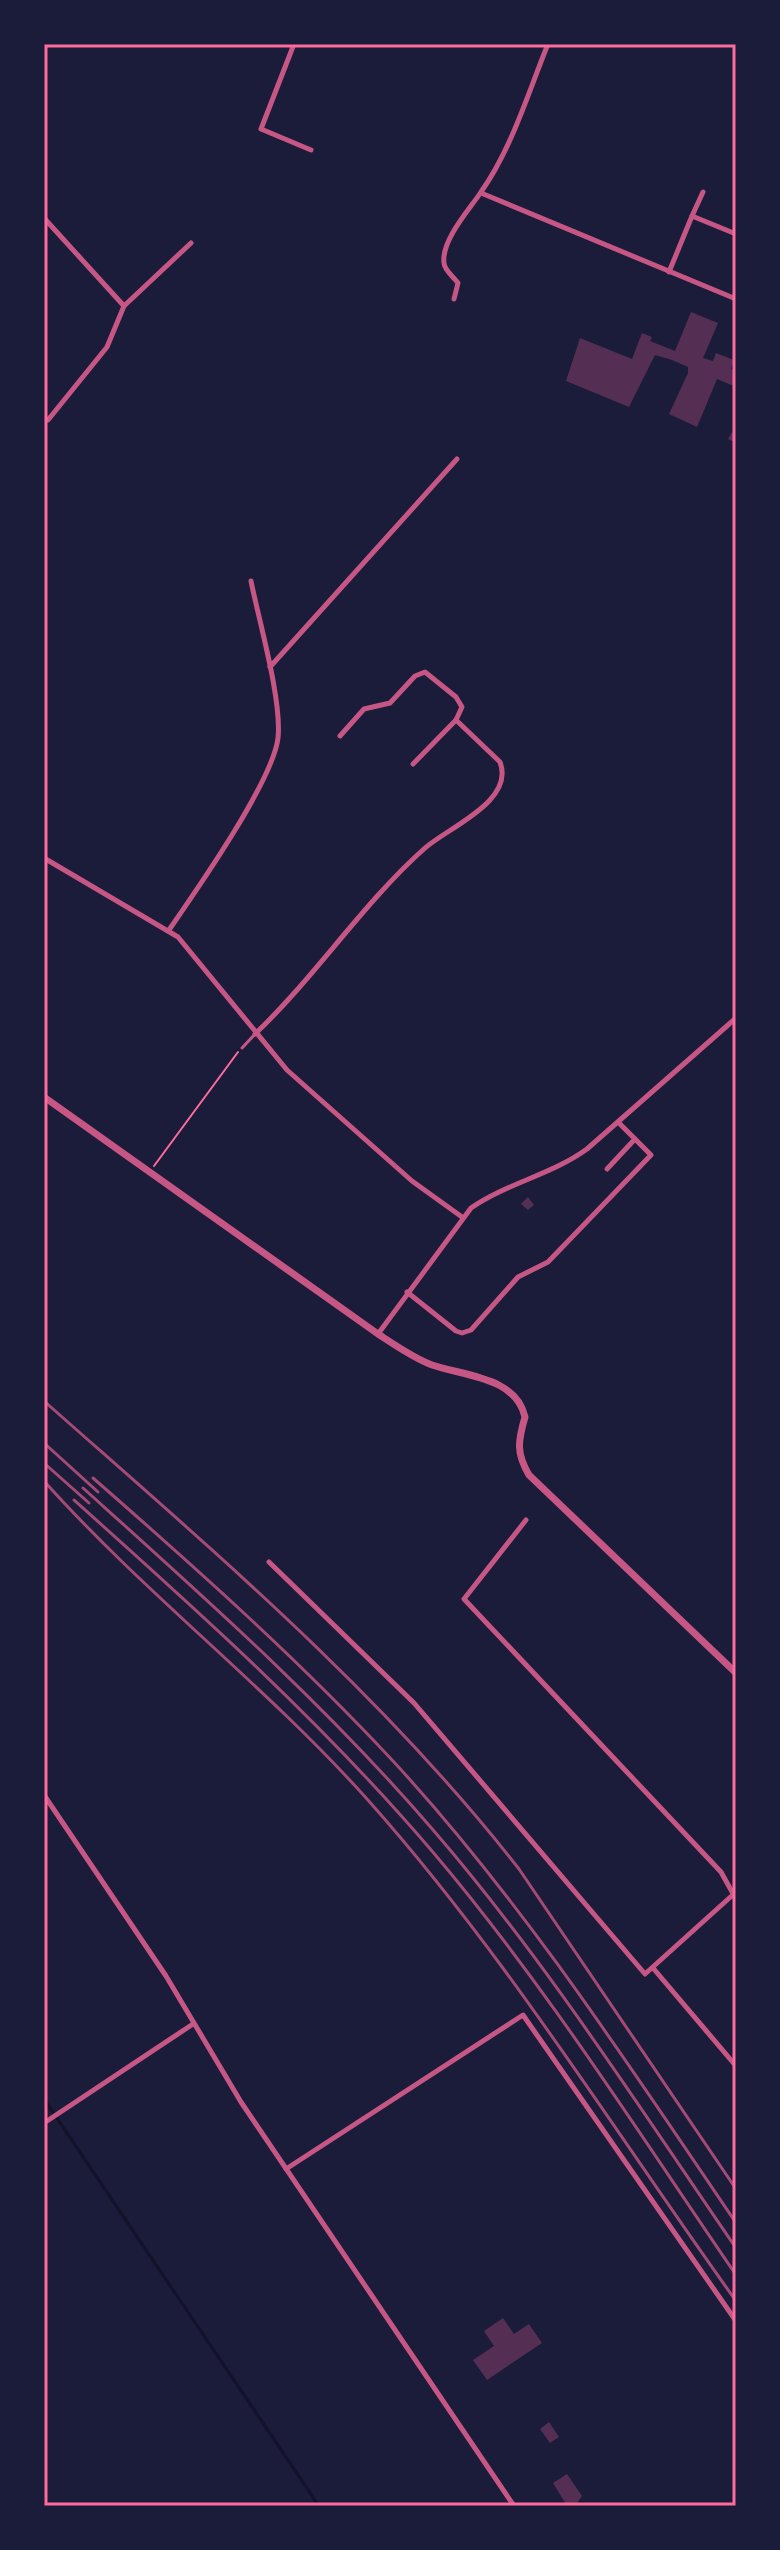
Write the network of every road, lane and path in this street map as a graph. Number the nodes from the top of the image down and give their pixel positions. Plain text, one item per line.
1 (294, 44) edge
2 (548, 44) edge
3 (311, 150) dead end
4 (703, 192) dead end
5 (481, 193) junction
6 (692, 216) junction
7 (44, 218) edge
8 (736, 234) edge
9 (191, 243) dead end
10 (669, 272) junction
11 (454, 299) dead end
12 (736, 299) edge
13 (124, 306) junction
14 (48, 420) dead end
15 (457, 459) dead end
16 (251, 581) dead end
17 (269, 668) junction
18 (456, 720) junction
19 (340, 736) dead end
20 (413, 764) dead end
21 (44, 858) edge
22 (169, 930) junction
23 (736, 1018) edge
24 (255, 1034) junction
25 (242, 1048) joint
26 (44, 1097) edge
27 (618, 1122) junction
28 (635, 1139) junction
29 (607, 1169) dead end
30 (149, 1172) junction
31 (462, 1217) junction
32 (407, 1292) junction
33 (378, 1334) junction
34 (526, 1520) dead end
35 (269, 1562) dead end
36 (736, 1673) edge
37 (44, 1795) edge
38 (735, 1895) edge
39 (653, 1968) junction
40 (193, 2024) junction
41 (736, 2066) edge
42 (46, 2121) edge
43 (286, 2169) junction
44 (736, 2321) edge
45 (514, 2506) edge

1 - 3 street
2 - 5 street
4 - 6 street
5 - 10 street
5 - 11 street
6 - 8 street
6 - 10 street
7 - 13 street
9 - 13 street
10 - 12 street
13 - 14 street
15 - 17 street
16 - 17 street
17 - 22 street
18 - 19 street
18 - 20 street
18 - 24 street
21 - 22 street
22 - 24 street
23 - 27 street
24 - 25 lane
24 - 31 street
25 - 30 path
26 - 30 street
27 - 28 street
27 - 31 street
28 - 29 street
28 - 32 street
30 - 33 street
31 - 32 street
32 - 33 street
33 - 36 street
34 - 38 street
35 - 39 street
37 - 40 street
38 - 39 street
39 - 41 street
40 - 42 street
40 - 43 street
43 - 44 street
43 - 45 street

